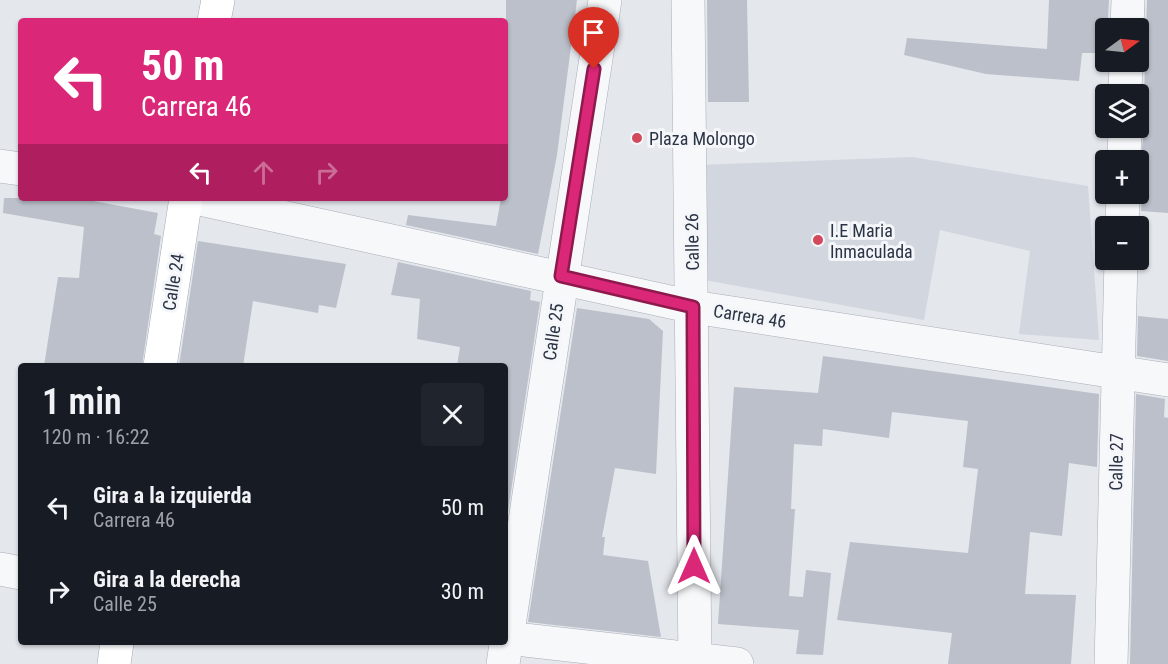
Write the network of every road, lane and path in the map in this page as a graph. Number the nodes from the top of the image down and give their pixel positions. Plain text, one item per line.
1 (218, 0) edge
2 (605, 0) edge
3 (688, 0) edge
4 (1128, 0) edge
5 (215, 18) edge
6 (1127, 18) edge
7 (0, 166) edge
8 (18, 169) edge
9 (186, 201) edge
10 (209, 201) edge
11 (1121, 270) edge
12 (561, 276) junction
13 (693, 307) junction
14 (160, 363) edge
15 (1119, 373) junction
16 (1168, 380) edge
17 (0, 569) edge
18 (18, 572) edge
19 (508, 627) edge
20 (117, 645) edge
21 (505, 647) edge
22 (695, 662) edge
23 (114, 664) edge
24 (737, 664) edge
25 (1112, 664) edge

1 - 5 main road
2 - 12 street, Calle 25
3 - 13 street, Calle 26
4 - 6 street
7 - 8 street
9 - 14 main road, Calle 24
10 - 12 street, Carrera 46
11 - 15 street, Calle 27
12 - 13 street, Carrera 46
12 - 19 street, Calle 25
13 - 15 street, Carrera 46
13 - 22 street, Calle 26
15 - 16 street, Carrera 46
15 - 25 street, Calle 27
17 - 18 street
20 - 23 main road
21 - 22 street
22 - 24 street

